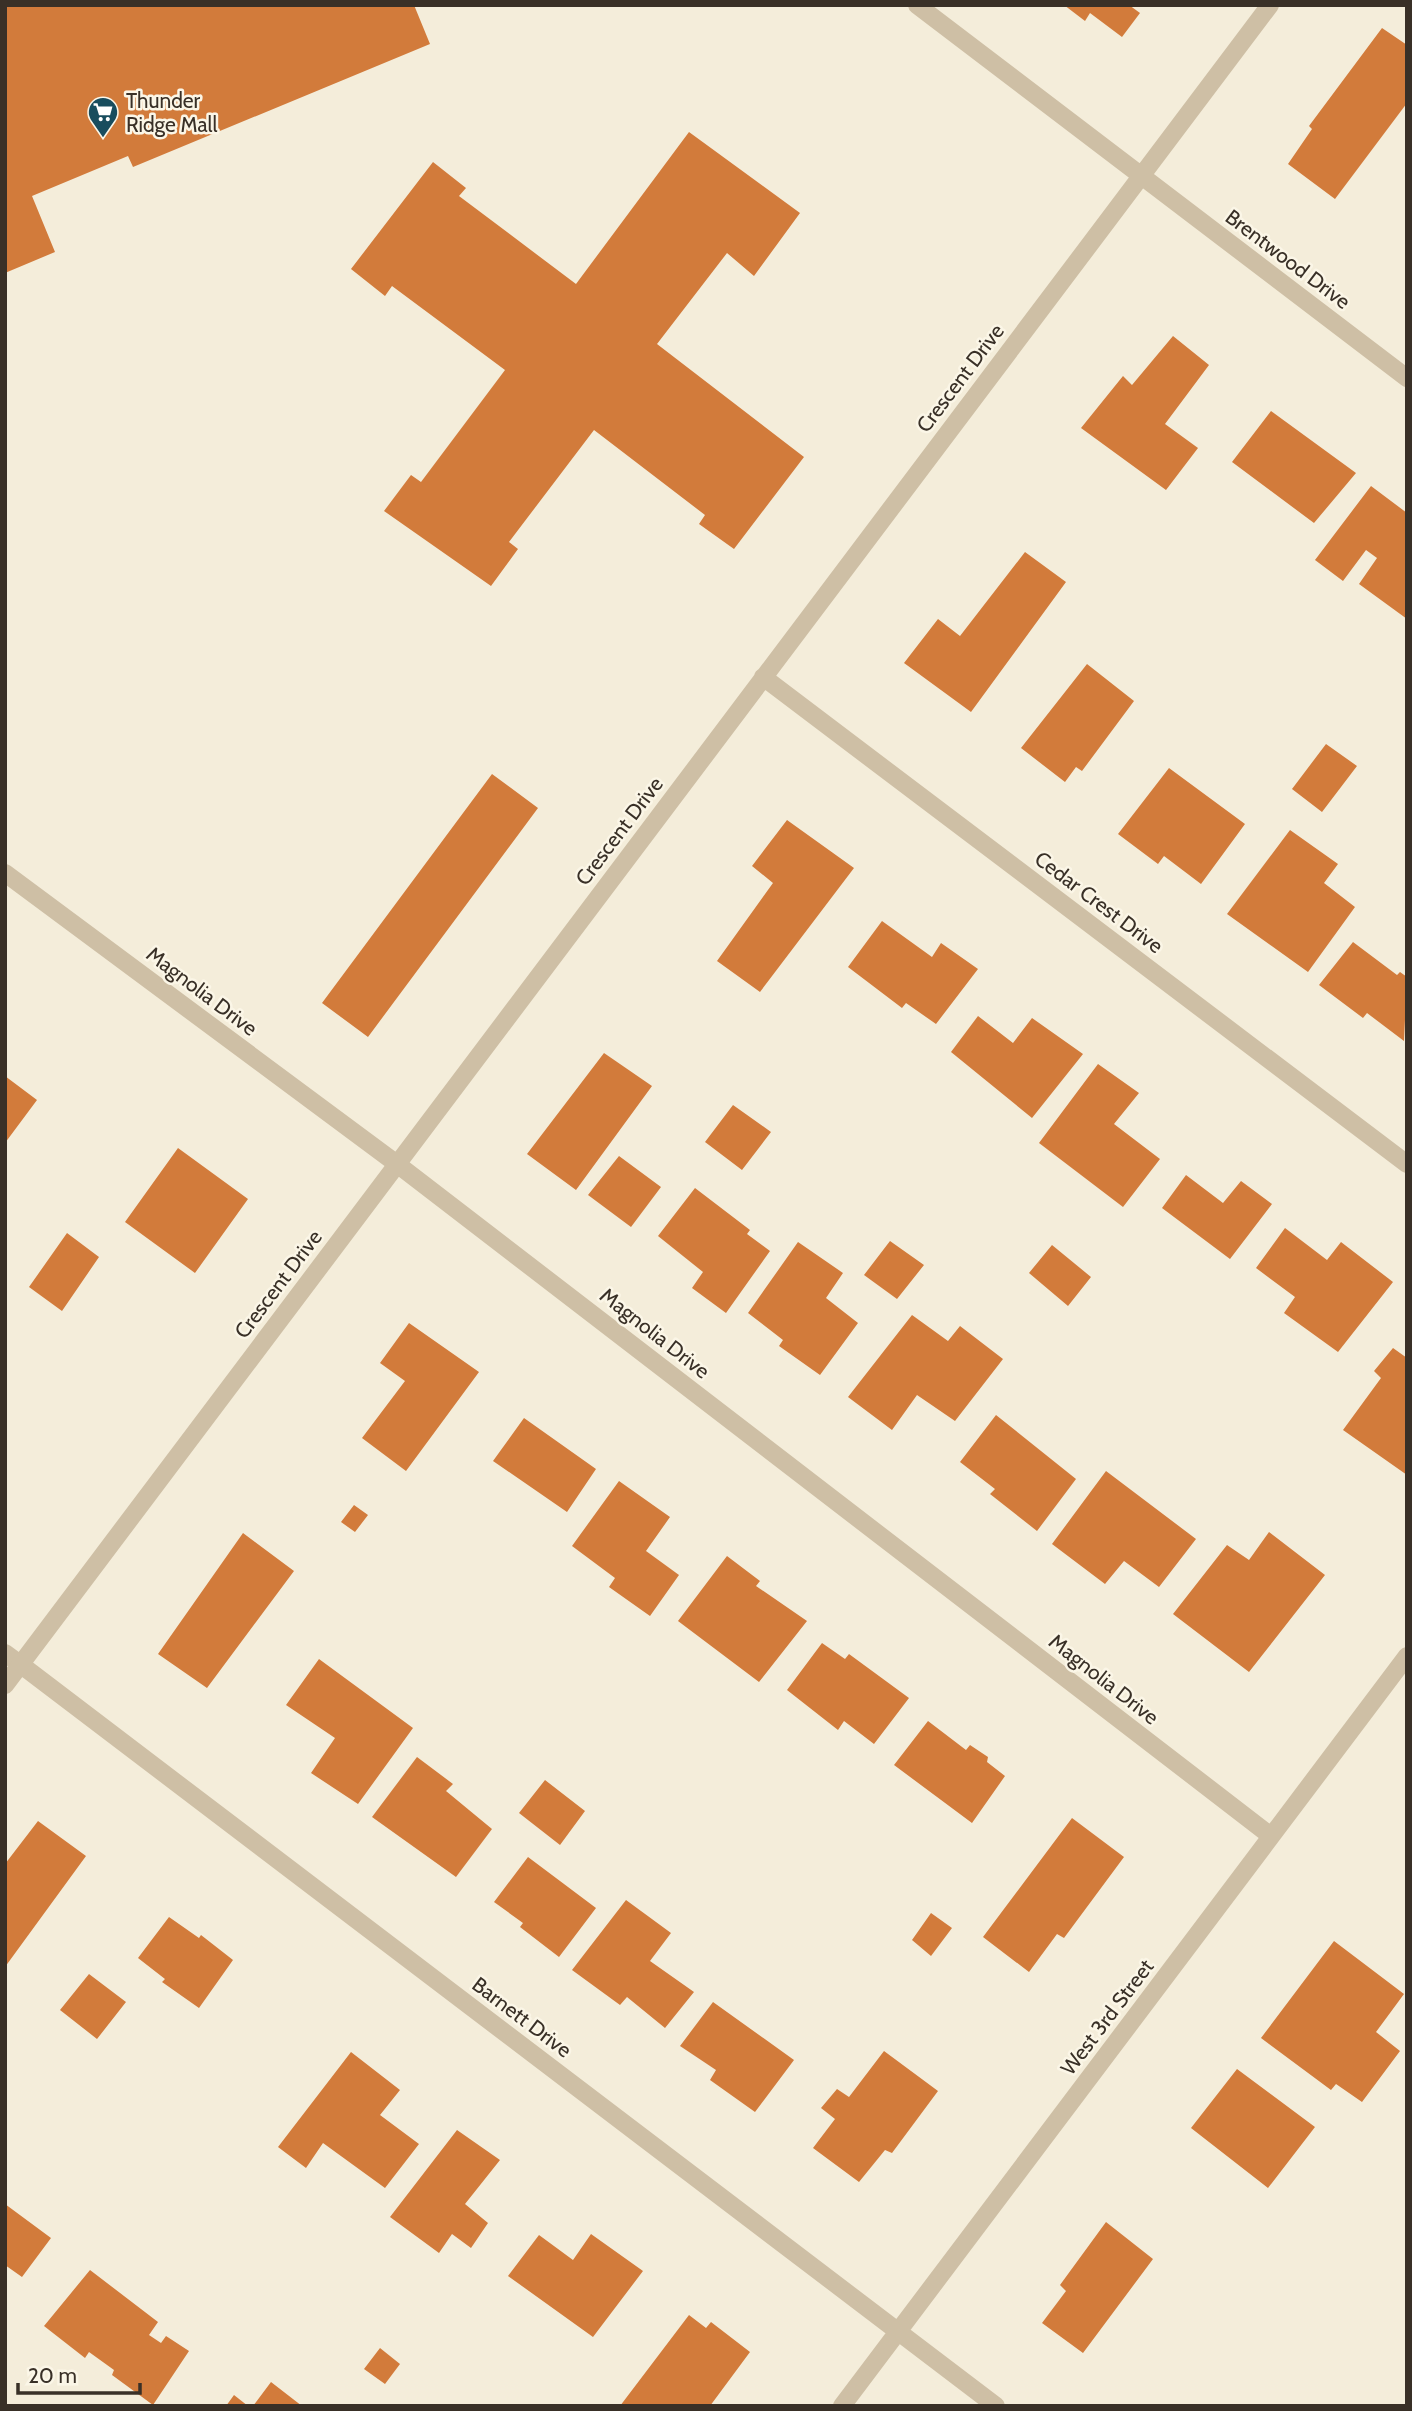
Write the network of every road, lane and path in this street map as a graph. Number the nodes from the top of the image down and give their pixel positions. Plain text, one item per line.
1 (917, 5) edge
2 (1270, 5) edge
3 (1141, 175) junction
4 (1407, 378) edge
5 (763, 677) junction
6 (5, 873) edge
7 (397, 1164) junction
8 (1407, 1164) edge
9 (5, 1653) edge
10 (1407, 1656) edge
11 (20, 1664) junction
12 (5, 1685) edge
13 (1272, 1836) junction
14 (898, 2332) junction
15 (842, 2406) edge
16 (996, 2406) edge

1 - 3 street, Brentwood Drive
2 - 3 street, Crescent Drive
3 - 4 street, Brentwood Drive
3 - 5 street, Crescent Drive
5 - 7 street, Crescent Drive
5 - 8 street, Cedar Crest Drive
6 - 7 street, Magnolia Drive
7 - 11 street, Crescent Drive
7 - 13 street, Magnolia Drive
9 - 11 street, Barnett Drive
10 - 13 street, West 3rd Street
11 - 12 street, Crescent Drive
11 - 14 street, Barnett Drive
13 - 14 street, West 3rd Street
14 - 15 street, West 3rd Street
14 - 16 street, Barnett Drive

